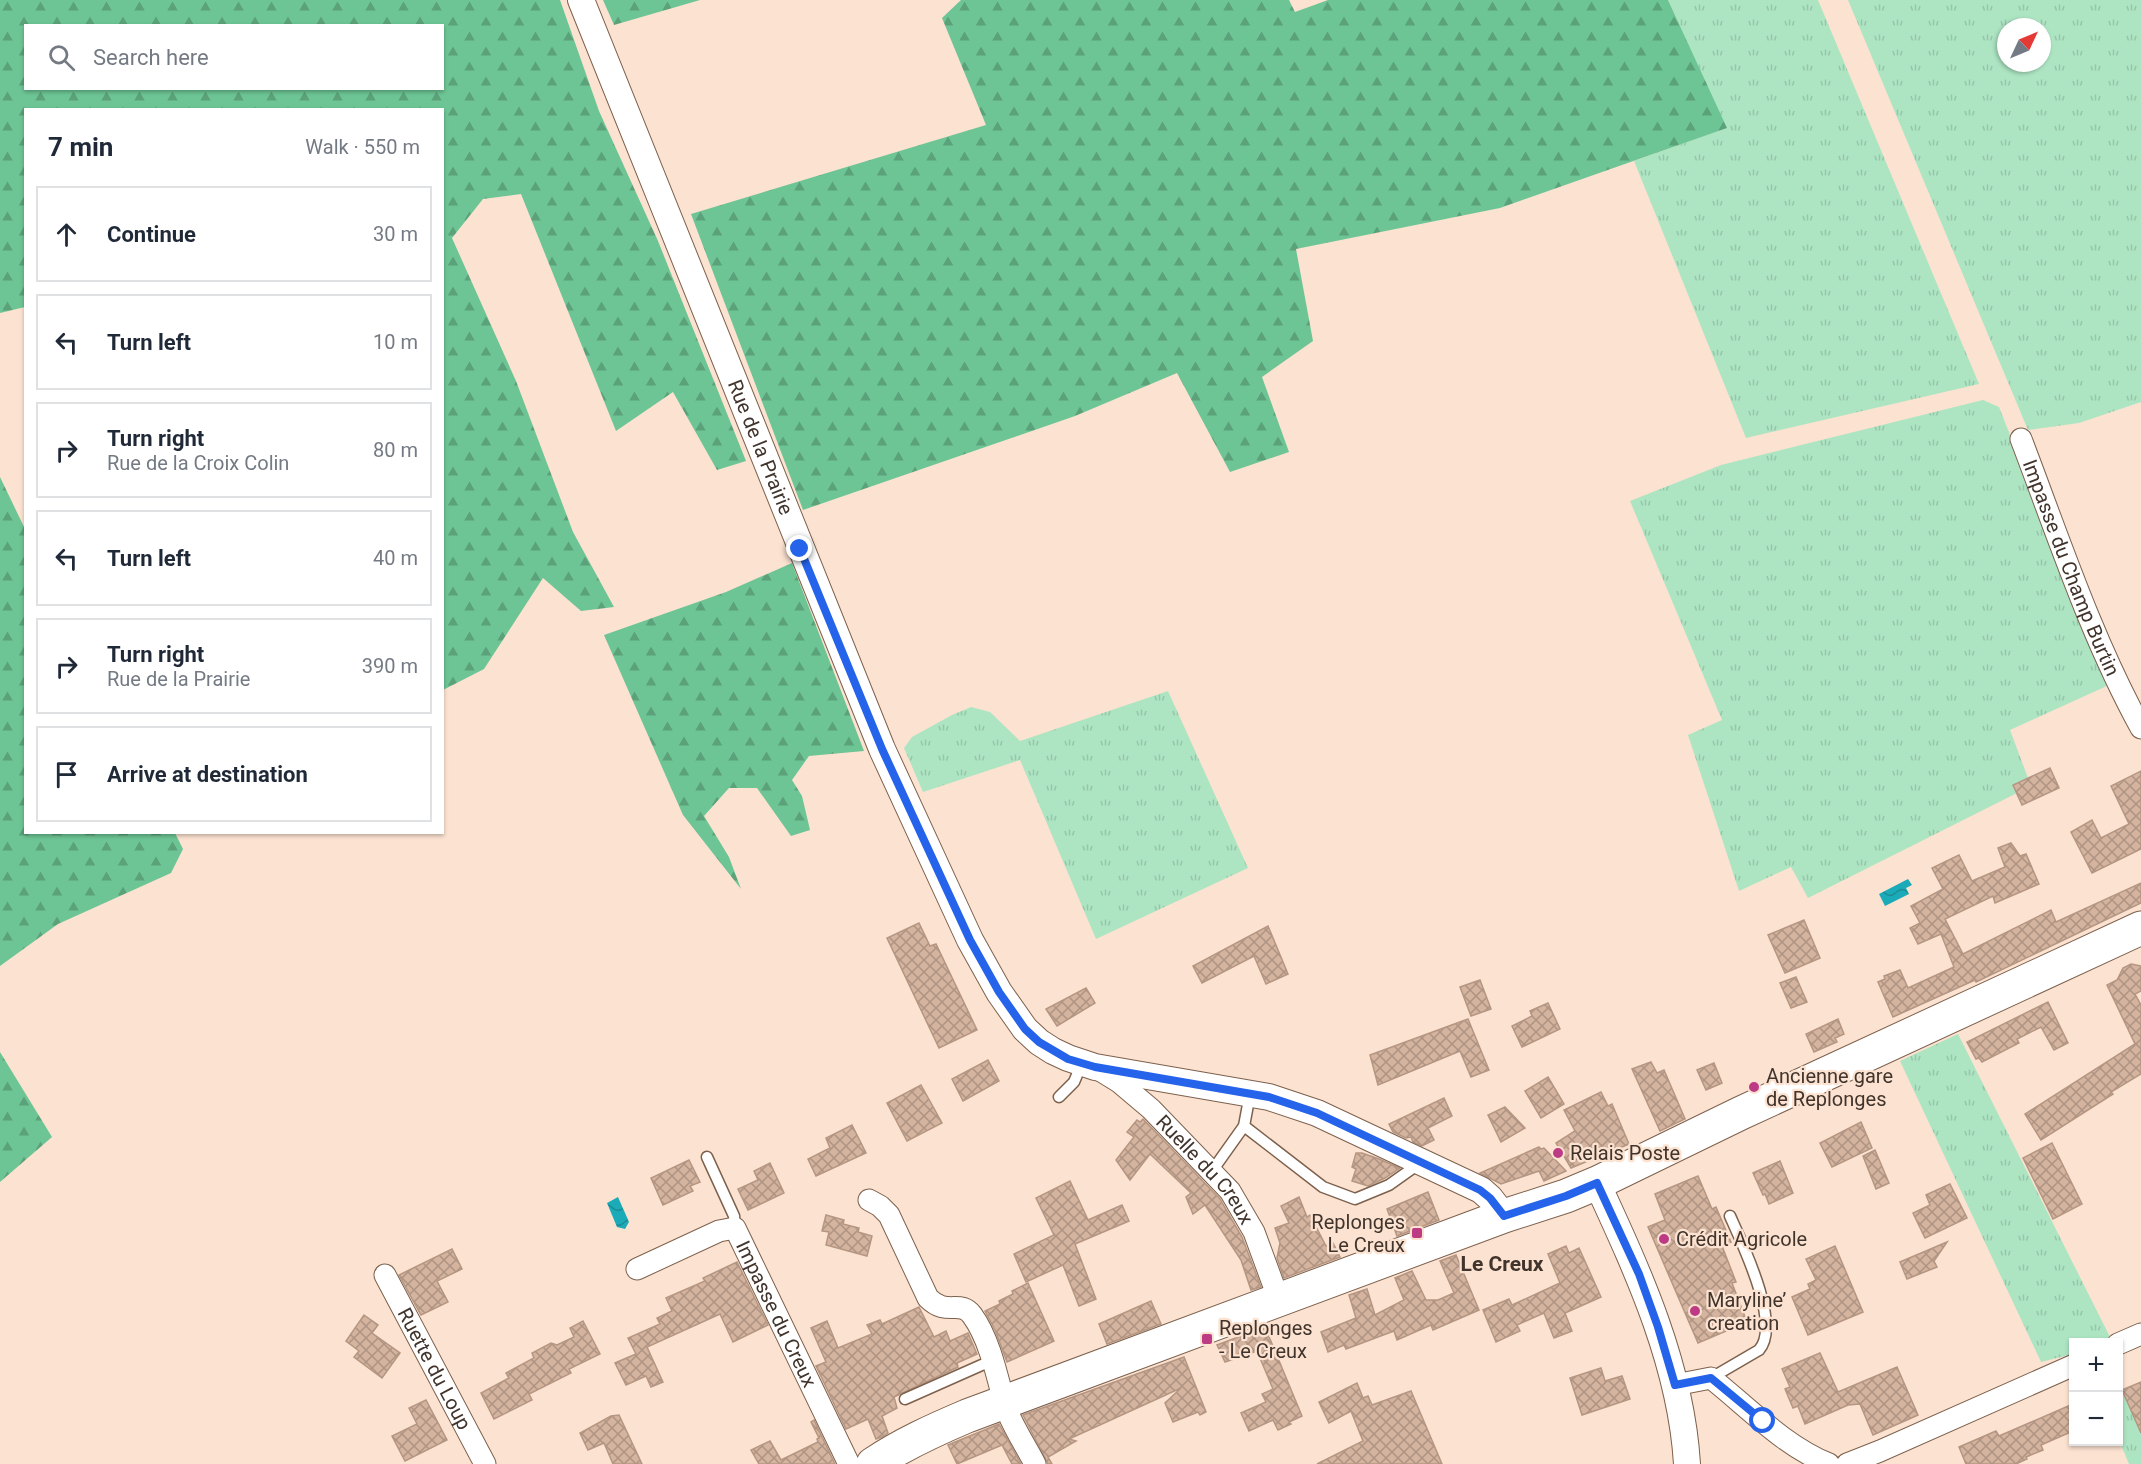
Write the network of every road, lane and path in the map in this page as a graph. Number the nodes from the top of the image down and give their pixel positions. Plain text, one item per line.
1 (581, 0) edge
2 (2021, 439) dead end
3 (2141, 728) edge
4 (2141, 928) edge
5 (1088, 1065) junction
6 (1168, 1081) junction
7 (1250, 1094) junction
8 (1059, 1097) dead end
9 (1151, 1109) junction
10 (1244, 1126) junction
11 (707, 1157) dead end
12 (1420, 1163) junction
13 (1212, 1171) junction
14 (1597, 1183) junction
15 (869, 1200) dead end
16 (1504, 1216) junction
17 (1730, 1216) dead end
18 (735, 1228) junction
19 (637, 1269) dead end
20 (385, 1275) dead end
21 (1279, 1300) junction
22 (2141, 1334) edge
23 (2123, 1342) edge
24 (993, 1360) junction
25 (2069, 1367) edge
26 (1711, 1378) junction
27 (1675, 1385) junction
28 (905, 1399) dead end
29 (1005, 1403) junction
30 (485, 1464) edge
31 (849, 1464) edge
32 (873, 1464) edge
33 (1035, 1464) edge
34 (1688, 1464) edge
35 (1829, 1464) edge
36 (1847, 1464) edge

1 - 5 street, Rue de la Prairie
2 - 3 street, Impasse du Champ Burtin
4 - 14 main road
5 - 6 street, Rue de la Prairie
5 - 8 lane
5 - 9 street, Ruelle du Creux
6 - 7 street, Rue de la Prairie
6 - 9 street
7 - 10 lane
7 - 12 street, Rue de la Prairie
9 - 13 street, Ruelle du Creux
10 - 12 lane
10 - 13 lane
11 - 18 lane
12 - 16 street, Rue de la Prairie
13 - 21 street, Ruelle du Creux
14 - 16 main road
14 - 27 street
15 - 24 street
16 - 21 main road
17 - 26 lane
18 - 19 street, Impasse du Creux
18 - 31 street, Impasse du Creux
20 - 30 street, Ruette du Loup
21 - 29 main road
22 - 23 street
24 - 28 lane
24 - 29 street
25 - 36 street
26 - 27 street
26 - 35 street
27 - 34 street
29 - 32 main road
29 - 33 street

